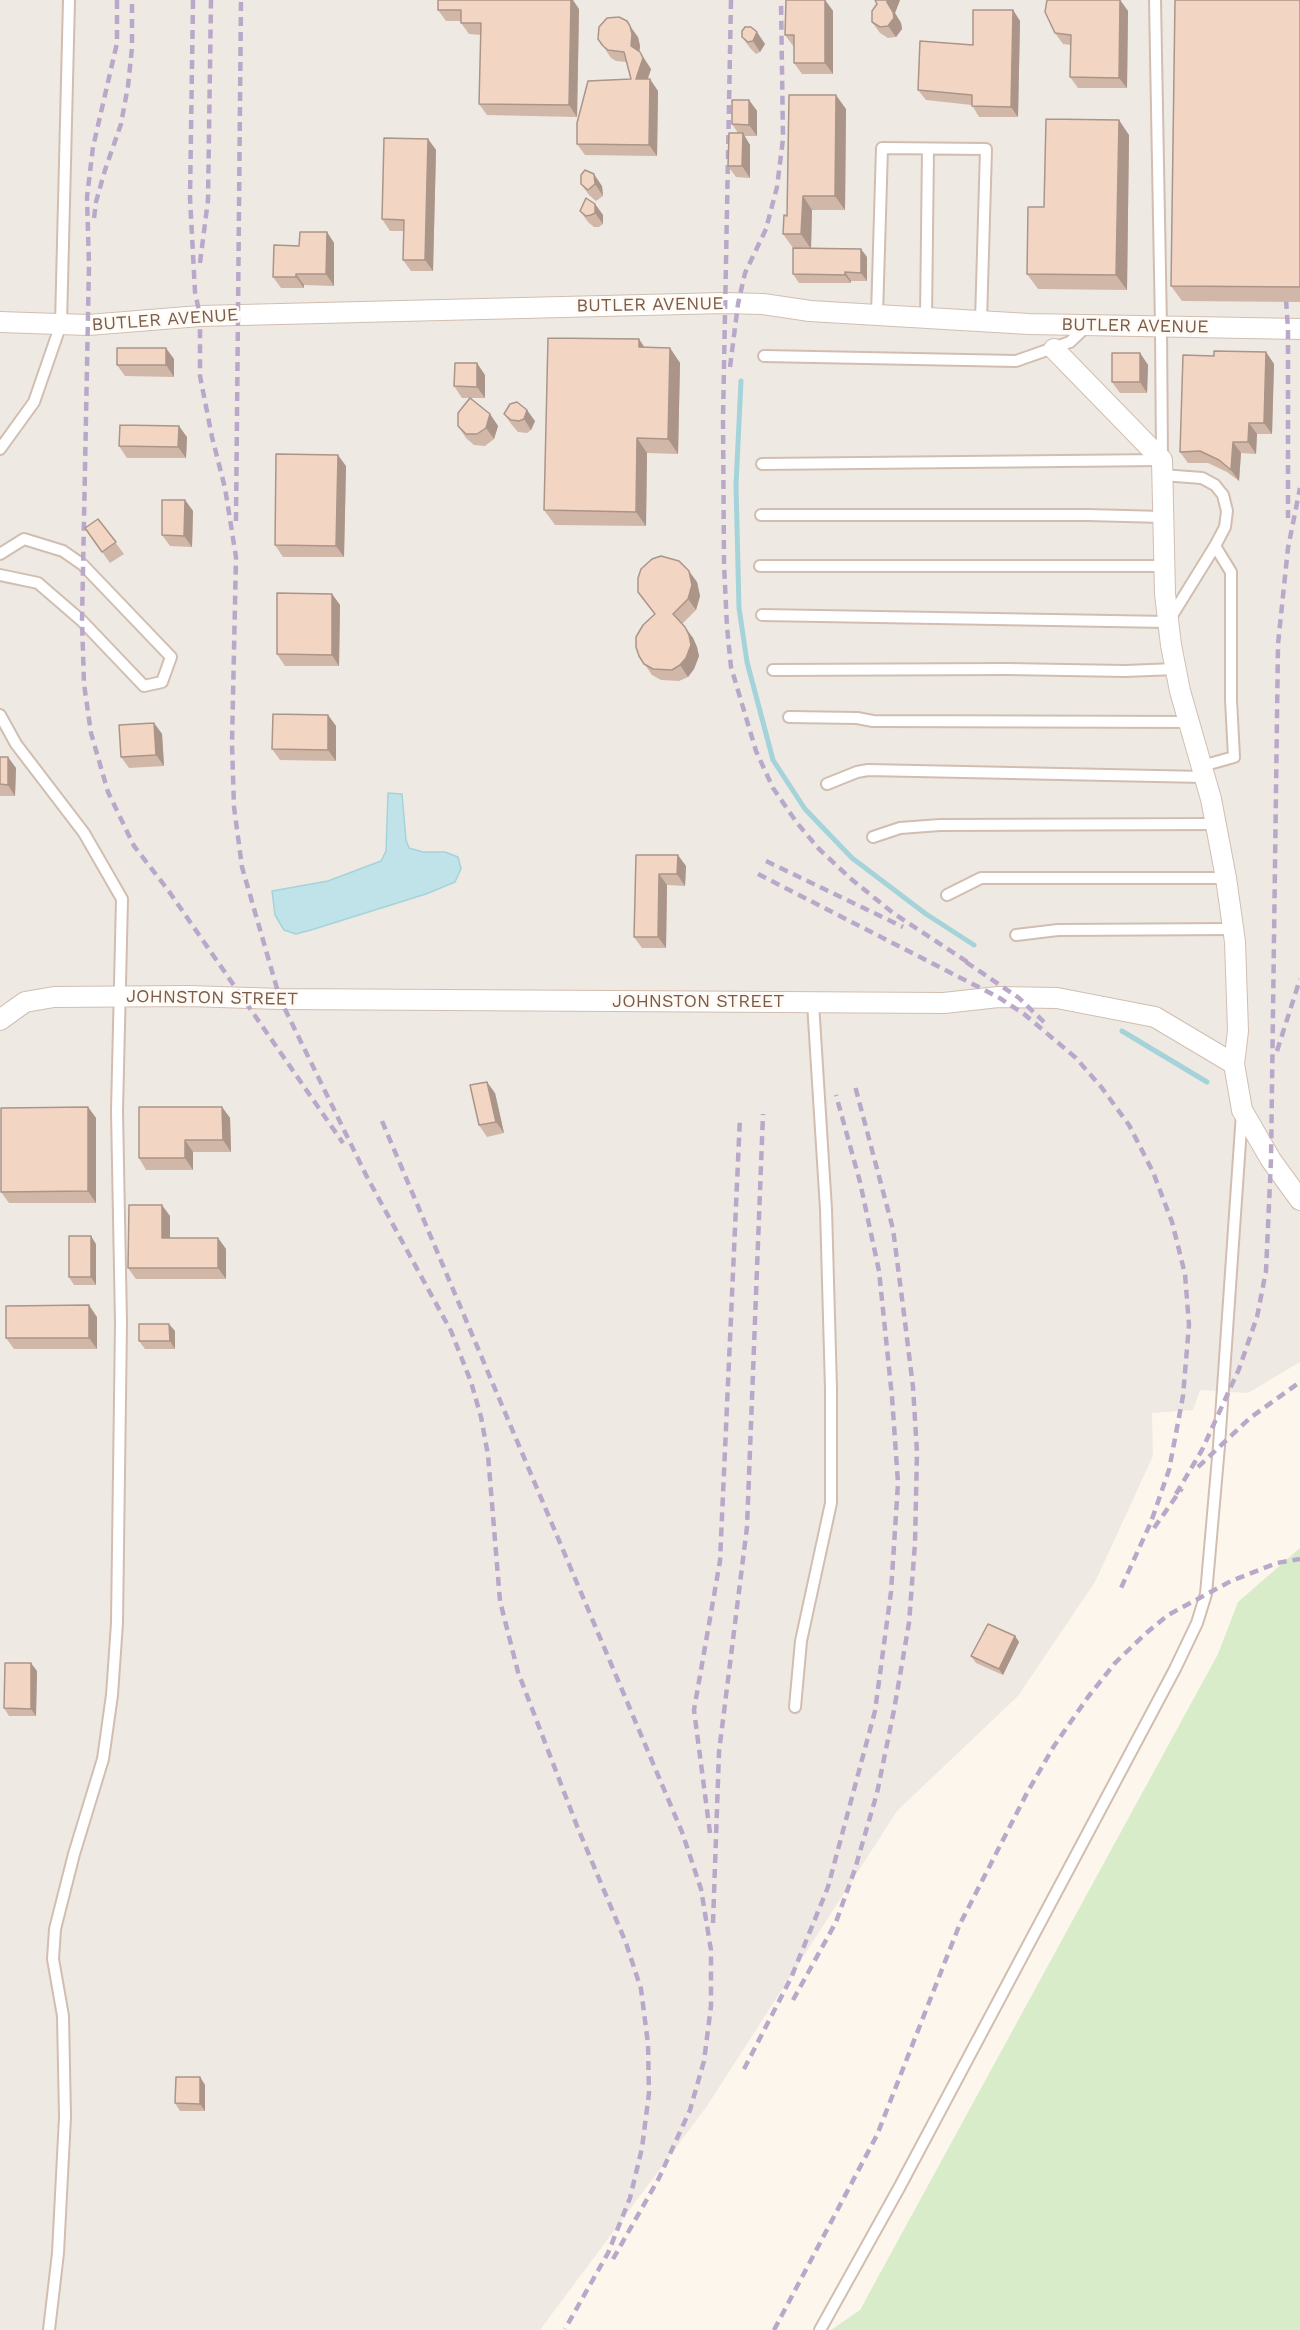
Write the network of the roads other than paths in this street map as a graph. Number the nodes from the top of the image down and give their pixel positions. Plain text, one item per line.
1 (69, 0) edge
2 (1155, 0) edge
3 (928, 149) junction
4 (877, 315) junction
5 (926, 318) junction
6 (981, 321) junction
7 (0, 322) edge
8 (61, 324) junction
9 (1088, 325) junction
10 (1161, 327) junction
11 (1300, 330) edge
12 (1054, 349) junction
13 (764, 356) dead end
14 (0, 449) edge
15 (762, 464) dead end
16 (1162, 467) junction
17 (761, 515) dead end
18 (1163, 517) junction
19 (1215, 546) junction
20 (0, 554) edge
21 (760, 566) dead end
22 (1164, 566) junction
23 (0, 575) edge
24 (762, 615) dead end
25 (1168, 622) junction
26 (1176, 669) junction
27 (773, 670) dead end
28 (0, 715) edge
29 (789, 717) dead end
30 (1189, 722) junction
31 (1203, 771) junction
32 (827, 784) dead end
33 (1216, 824) junction
34 (873, 837) dead end
35 (1226, 878) junction
36 (947, 895) dead end
37 (1233, 929) junction
38 (1016, 935) dead end
39 (121, 998) junction
40 (813, 1003) junction
41 (0, 1020) edge
42 (1234, 1065) junction
43 (1242, 1110) junction
44 (1300, 1200) edge
45 (795, 1707) dead end
46 (49, 2330) edge
47 (820, 2330) edge

1 - 8 lane
2 - 10 lane
3 - 4 lane
3 - 5 lane
3 - 6 lane
4 - 5 street, BUTLER AVENUE
4 - 8 street, BUTLER AVENUE
5 - 6 street, BUTLER AVENUE
6 - 9 street, BUTLER AVENUE
7 - 8 street, BUTLER AVENUE
8 - 14 lane
9 - 10 street, BUTLER AVENUE
9 - 12 lane
10 - 11 street, BUTLER AVENUE
10 - 16 lane
12 - 13 lane
12 - 16 street
15 - 16 lane
16 - 18 street
16 - 19 lane
17 - 18 lane
18 - 22 street
19 - 25 lane
19 - 31 lane
20 - 23 lane
21 - 22 lane
22 - 25 street
24 - 25 lane
25 - 26 street
26 - 27 lane
26 - 30 street
28 - 39 lane
29 - 30 lane
30 - 31 street
31 - 32 lane
31 - 33 street
33 - 34 lane
33 - 35 street
35 - 36 lane
35 - 37 street
37 - 38 lane
37 - 42 street
39 - 40 street, JOHNSTON STREET
39 - 41 street, JOHNSTON STREET
39 - 46 lane
40 - 42 street, JOHNSTON STREET
40 - 45 lane
42 - 43 street
43 - 44 street
43 - 47 lane

